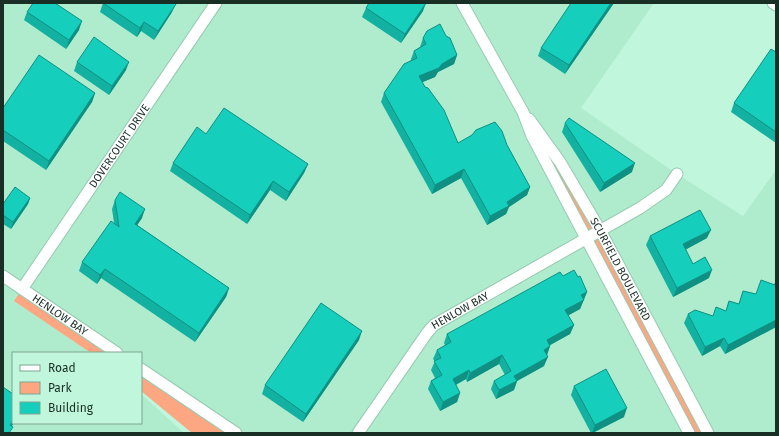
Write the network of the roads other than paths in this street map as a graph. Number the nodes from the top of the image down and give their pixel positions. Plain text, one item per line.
1 (216, 3) edge
2 (462, 3) edge
3 (773, 3) edge
4 (776, 5) edge
5 (524, 112) junction
6 (677, 174) dead end
7 (600, 230) junction
8 (586, 239) junction
9 (3, 276) edge
10 (22, 289) junction
11 (116, 352) edge
12 (142, 370) edge
13 (236, 433) edge
14 (358, 433) edge
15 (689, 433) edge
16 (708, 433) edge

1 - 10 street, DOVERCOURT DRIVE
2 - 5 street, SCURFIELD BOULEVARD
3 - 4 street
5 - 7 street, SCURFIELD BOULEVARD
5 - 8 street, SCURFIELD BOULEVARD
6 - 7 street, HENLOW BAY
7 - 8 street, HENLOW BAY
7 - 16 street, SCURFIELD BOULEVARD
8 - 14 street, HENLOW BAY
8 - 15 street, SCURFIELD BOULEVARD
9 - 10 street, HENLOW BAY
10 - 11 street, HENLOW BAY
12 - 13 street

